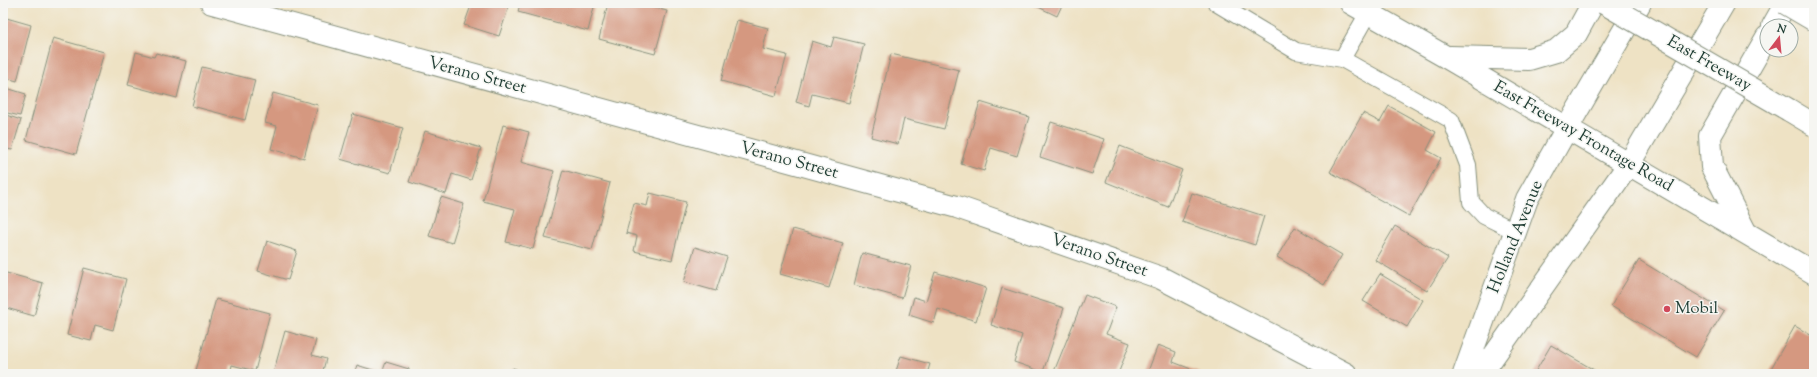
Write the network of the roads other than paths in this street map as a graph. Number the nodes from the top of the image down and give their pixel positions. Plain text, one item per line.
1 (212, 3) edge
2 (1216, 3) edge
3 (1593, 3) edge
4 (1604, 3) edge
5 (1640, 3) edge
6 (1724, 3) edge
7 (1785, 3) edge
8 (1360, 8) edge
9 (1777, 18) edge
10 (1814, 20) edge
11 (1759, 51) edge
12 (1446, 57) junction
13 (1342, 59) junction
14 (1814, 125) edge
15 (1567, 128) junction
16 (1629, 164) junction
17 (1515, 232) junction
18 (1746, 233) junction
19 (1814, 272) edge
20 (1346, 374) edge
21 (1464, 374) edge
22 (1481, 374) edge

1 - 20 main road, Verano Street
2 - 13 lane
3 - 12 main road
4 - 14 main road, East Freeway, bridge
5 - 15 main road, Holland Avenue
6 - 16 main road
7 - 9 main road
7 - 10 main road, bridge
8 - 12 main road, East Freeway Frontage Road
8 - 13 lane
11 - 18 main road
12 - 15 main road, East Freeway Frontage Road
13 - 17 lane
15 - 16 main road, East Freeway Frontage Road
15 - 17 main road, Holland Avenue
16 - 18 main road, East Freeway Frontage Road
16 - 22 main road
17 - 21 main road, Holland Avenue
18 - 19 main road, East Freeway Frontage Road

